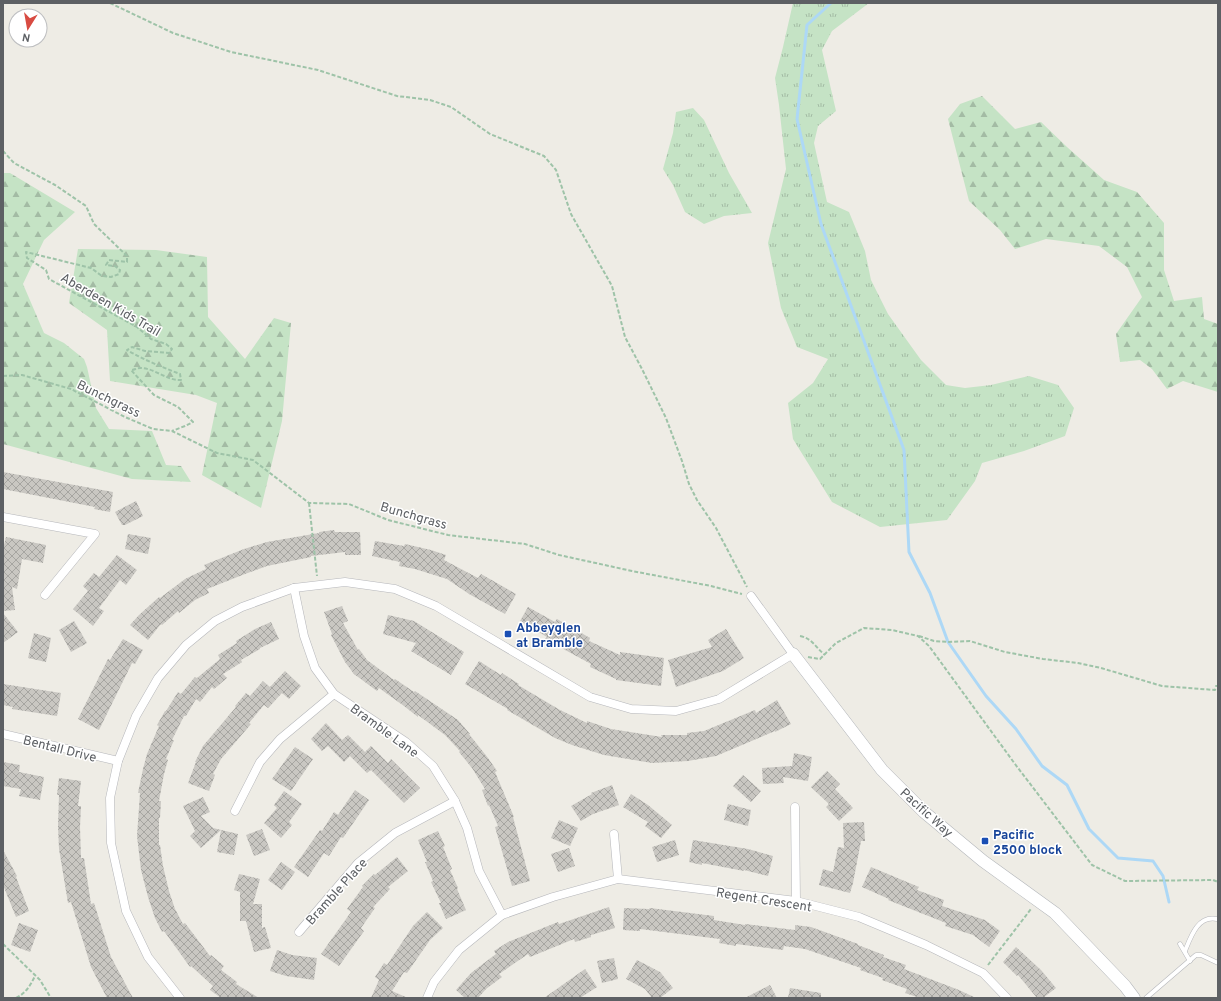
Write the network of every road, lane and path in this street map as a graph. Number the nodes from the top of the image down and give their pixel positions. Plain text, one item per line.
1 (110, 3) edge
2 (3, 151) edge
3 (3, 376) edge
4 (172, 431) junction
5 (309, 503) junction
6 (3, 517) edge
7 (319, 585) junction
8 (294, 588) junction
9 (45, 595) dead end
10 (751, 596) junction
11 (800, 636) dead end
12 (918, 636) junction
13 (793, 654) junction
14 (824, 655) junction
15 (1218, 686) edge
16 (334, 694) junction
17 (3, 734) edge
18 (118, 761) junction
19 (455, 801) junction
20 (795, 807) dead end
21 (235, 811) dead end
22 (614, 834) dead end
23 (618, 879) junction
24 (1218, 882) edge
25 (796, 901) junction
26 (1032, 908) dead end
27 (502, 915) junction
28 (1217, 919) dead end
29 (299, 932) dead end
30 (3, 944) edge
31 (1180, 944) dead end
32 (1185, 951) junction
33 (1190, 961) junction
34 (1218, 963) edge
35 (988, 966) dead end
36 (34, 976) junction
37 (16, 998) edge
38 (51, 998) edge
39 (180, 998) edge
40 (427, 998) edge
41 (1007, 998) edge
42 (1134, 998) edge
43 (1146, 998) edge

1 - 10 path
2 - 4 path, Aberdeen Kids Trail
3 - 4 path, Bunchgrass
4 - 5 path, Bunchgrass
5 - 7 path
5 - 10 path, Bunchgrass
6 - 9 street
7 - 8 street
7 - 13 street
8 - 16 street, Bramble Lane
8 - 18 street
10 - 13 street, Pacific Way
11 - 14 path
12 - 14 path
12 - 15 path
12 - 24 path
13 - 14 path
13 - 42 street, Pacific Way
16 - 19 street, Bramble Lane
16 - 21 street
17 - 18 street, Bentall Drive
18 - 39 street
19 - 27 street, Bramble Lane
19 - 29 street, Bramble Place
20 - 25 street
22 - 23 street
23 - 25 street, Regent Crescent
23 - 27 street, Regent Crescent
25 - 41 street, Regent Crescent
26 - 35 path
27 - 40 street, Regent Crescent
28 - 32 lane
30 - 36 path
31 - 32 lane
32 - 33 lane
33 - 34 lane
33 - 43 lane
36 - 37 path
36 - 38 path

